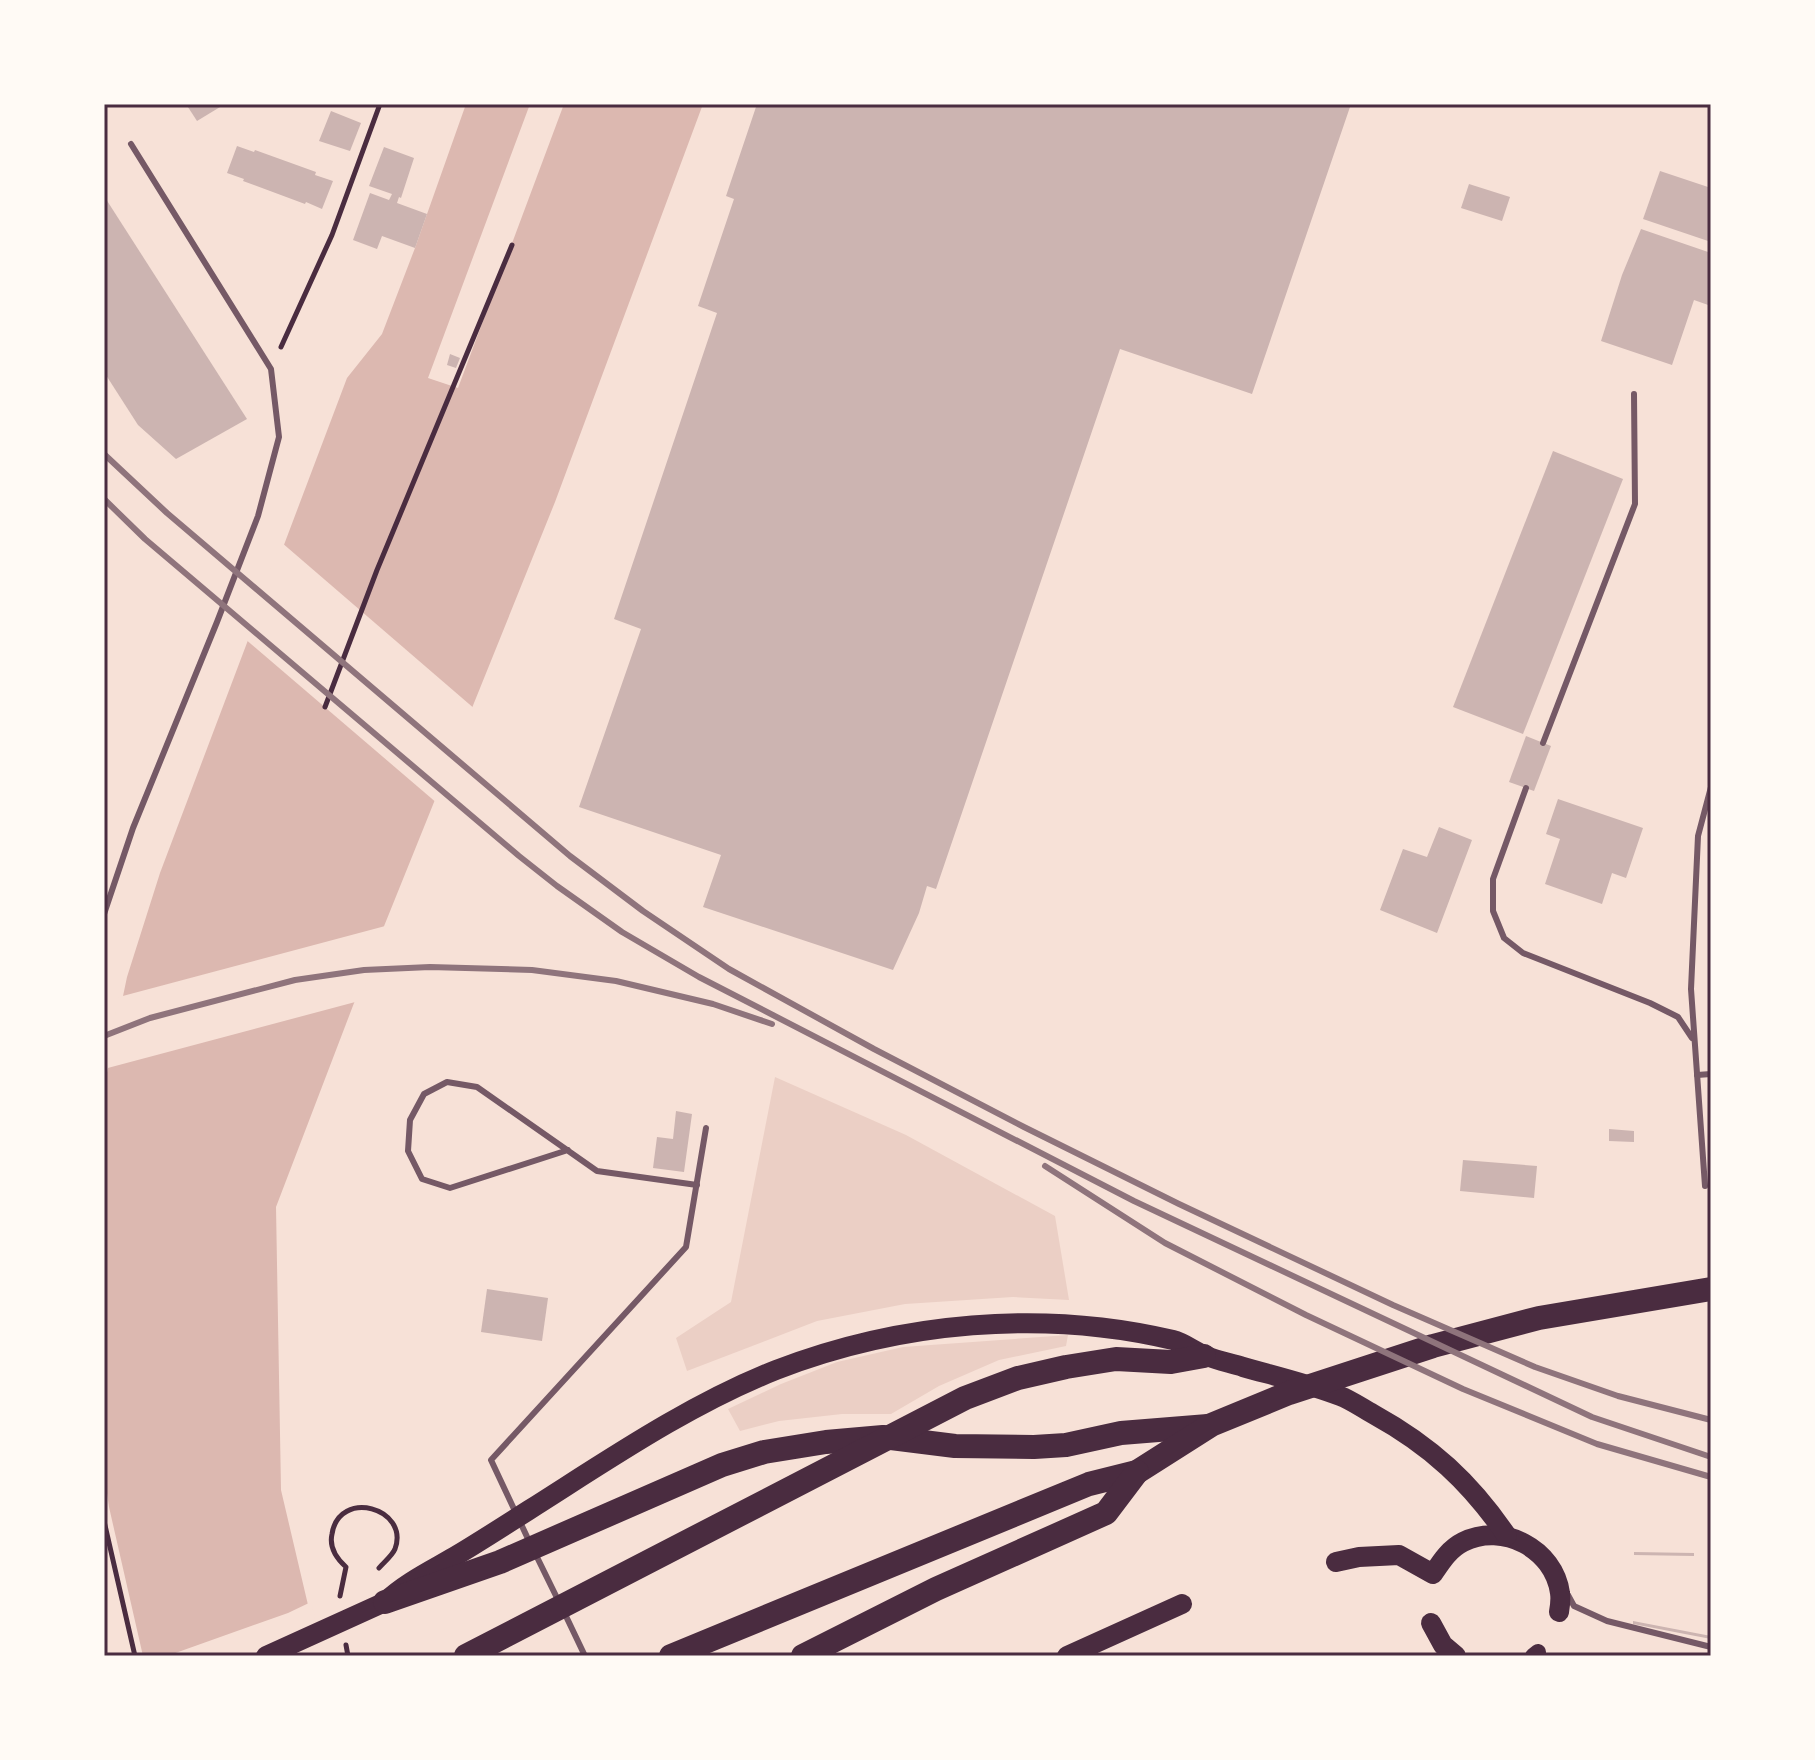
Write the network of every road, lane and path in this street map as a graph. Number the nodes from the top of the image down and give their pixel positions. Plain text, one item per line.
1 (380, 104) edge
2 (131, 144) dead end
3 (512, 245) dead end
4 (271, 369) junction
5 (1634, 394) dead end
6 (325, 707) dead end
7 (1543, 743) dead end
8 (1711, 787) edge
9 (1526, 788) dead end
10 (104, 914) edge
11 (1694, 1041) junction
12 (1711, 1074) edge
13 (1697, 1075) junction
14 (706, 1128) dead end
15 (568, 1150) junction
16 (697, 1185) junction
17 (1708, 1186) edge
18 (1711, 1193) edge
19 (1711, 1289) edge
20 (1204, 1356) junction
21 (1211, 1425) junction
22 (1137, 1472) junction
23 (104, 1521) edge
24 (1507, 1536) junction
25 (1336, 1562) dead end
26 (379, 1568) dead end
27 (1554, 1571) junction
28 (385, 1602) junction
29 (1182, 1604) dead end
30 (337, 1607) dead end
31 (1559, 1612) dead end
32 (1431, 1623) dead end
33 (346, 1644) dead end
34 (1711, 1647) edge
35 (135, 1656) edge
36 (266, 1656) edge
37 (348, 1656) edge
38 (466, 1656) edge
39 (585, 1656) edge
40 (671, 1656) edge
41 (803, 1656) edge
42 (1067, 1656) edge
43 (1456, 1656) edge

1 - 4 path
2 - 4 lane
3 - 6 path
4 - 10 lane
5 - 7 lane
8 - 11 lane
9 - 11 lane
11 - 13 lane
12 - 13 lane
13 - 17 lane
14 - 16 lane
15 - 15 lane
15 - 16 lane
16 - 39 lane
17 - 18 lane
19 - 21 highway
20 - 24 main road
20 - 28 main road
20 - 38 highway
21 - 22 highway
21 - 28 highway
22 - 40 highway
22 - 41 highway
23 - 35 path
24 - 25 main road
24 - 27 main road
26 - 30 path
27 - 31 main road
27 - 34 lane
28 - 36 main road
29 - 42 main road
32 - 43 main road
33 - 37 path

